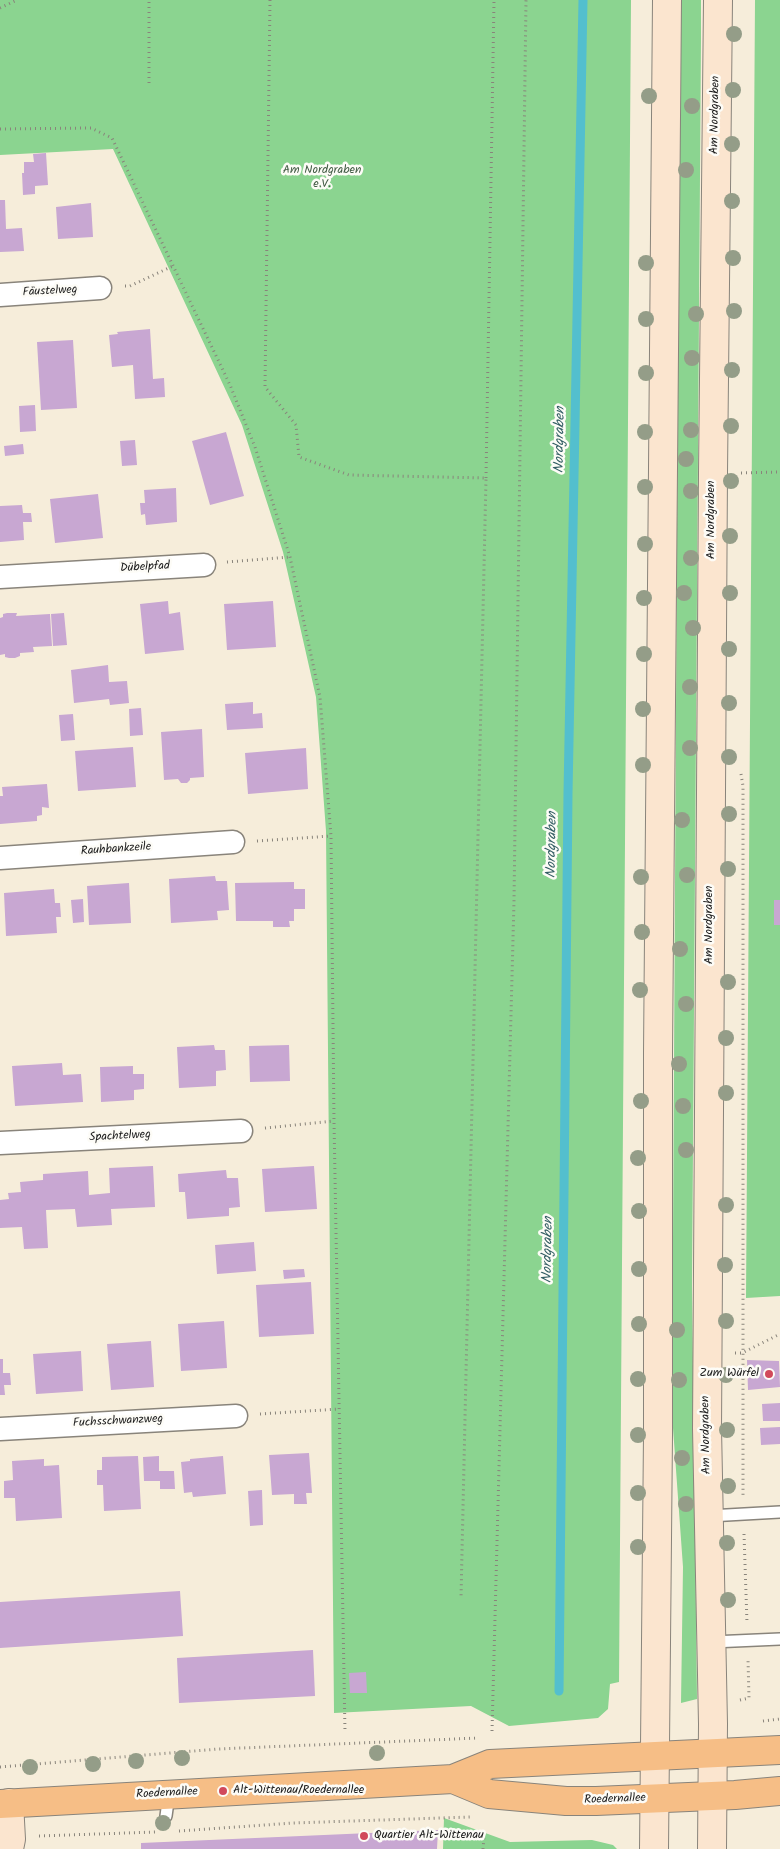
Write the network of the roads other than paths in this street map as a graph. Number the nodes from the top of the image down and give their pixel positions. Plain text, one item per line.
1 (667, 0) edge
2 (718, 0) edge
3 (100, 288) road end
4 (0, 294) edge
5 (204, 565) road end
6 (0, 577) edge
7 (233, 842) road end
8 (0, 858) edge
9 (241, 1131) road end
10 (0, 1143) edge
11 (236, 1416) road end
12 (0, 1429) edge
13 (780, 1512) edge
14 (709, 1516) junction
15 (780, 1639) edge
16 (712, 1642) junction
17 (780, 1750) edge
18 (713, 1753) junction
19 (654, 1756) junction
20 (453, 1779) junction
21 (780, 1791) edge
22 (712, 1796) junction
23 (654, 1799) junction
24 (5, 1803) edge
25 (9, 1849) edge
26 (654, 1849) edge
27 (712, 1849) edge

1 - 19 main road
2 - 14 main road, Am Nordgraben
3 - 4 street, Fäustelweg
5 - 6 street, Dübelpfad
7 - 8 street, Rauhbankzeile
9 - 10 street, Spachtelweg
11 - 12 street, Fuchsschwanzweg
13 - 14 lane
14 - 16 main road, Am Nordgraben
15 - 16 lane
16 - 18 main road, Am Nordgraben
17 - 18 main road, Roedernallee
18 - 19 main road, Roedernallee
18 - 22 main road, Am Nordgraben
19 - 20 main road, Roedernallee
19 - 23 main road
20 - 23 main road, Roedernallee
20 - 24 main road, Roedernallee
21 - 22 main road, Roedernallee
22 - 23 main road, Roedernallee
22 - 27 main road, Am Nordgraben
23 - 26 main road
24 - 25 main road

